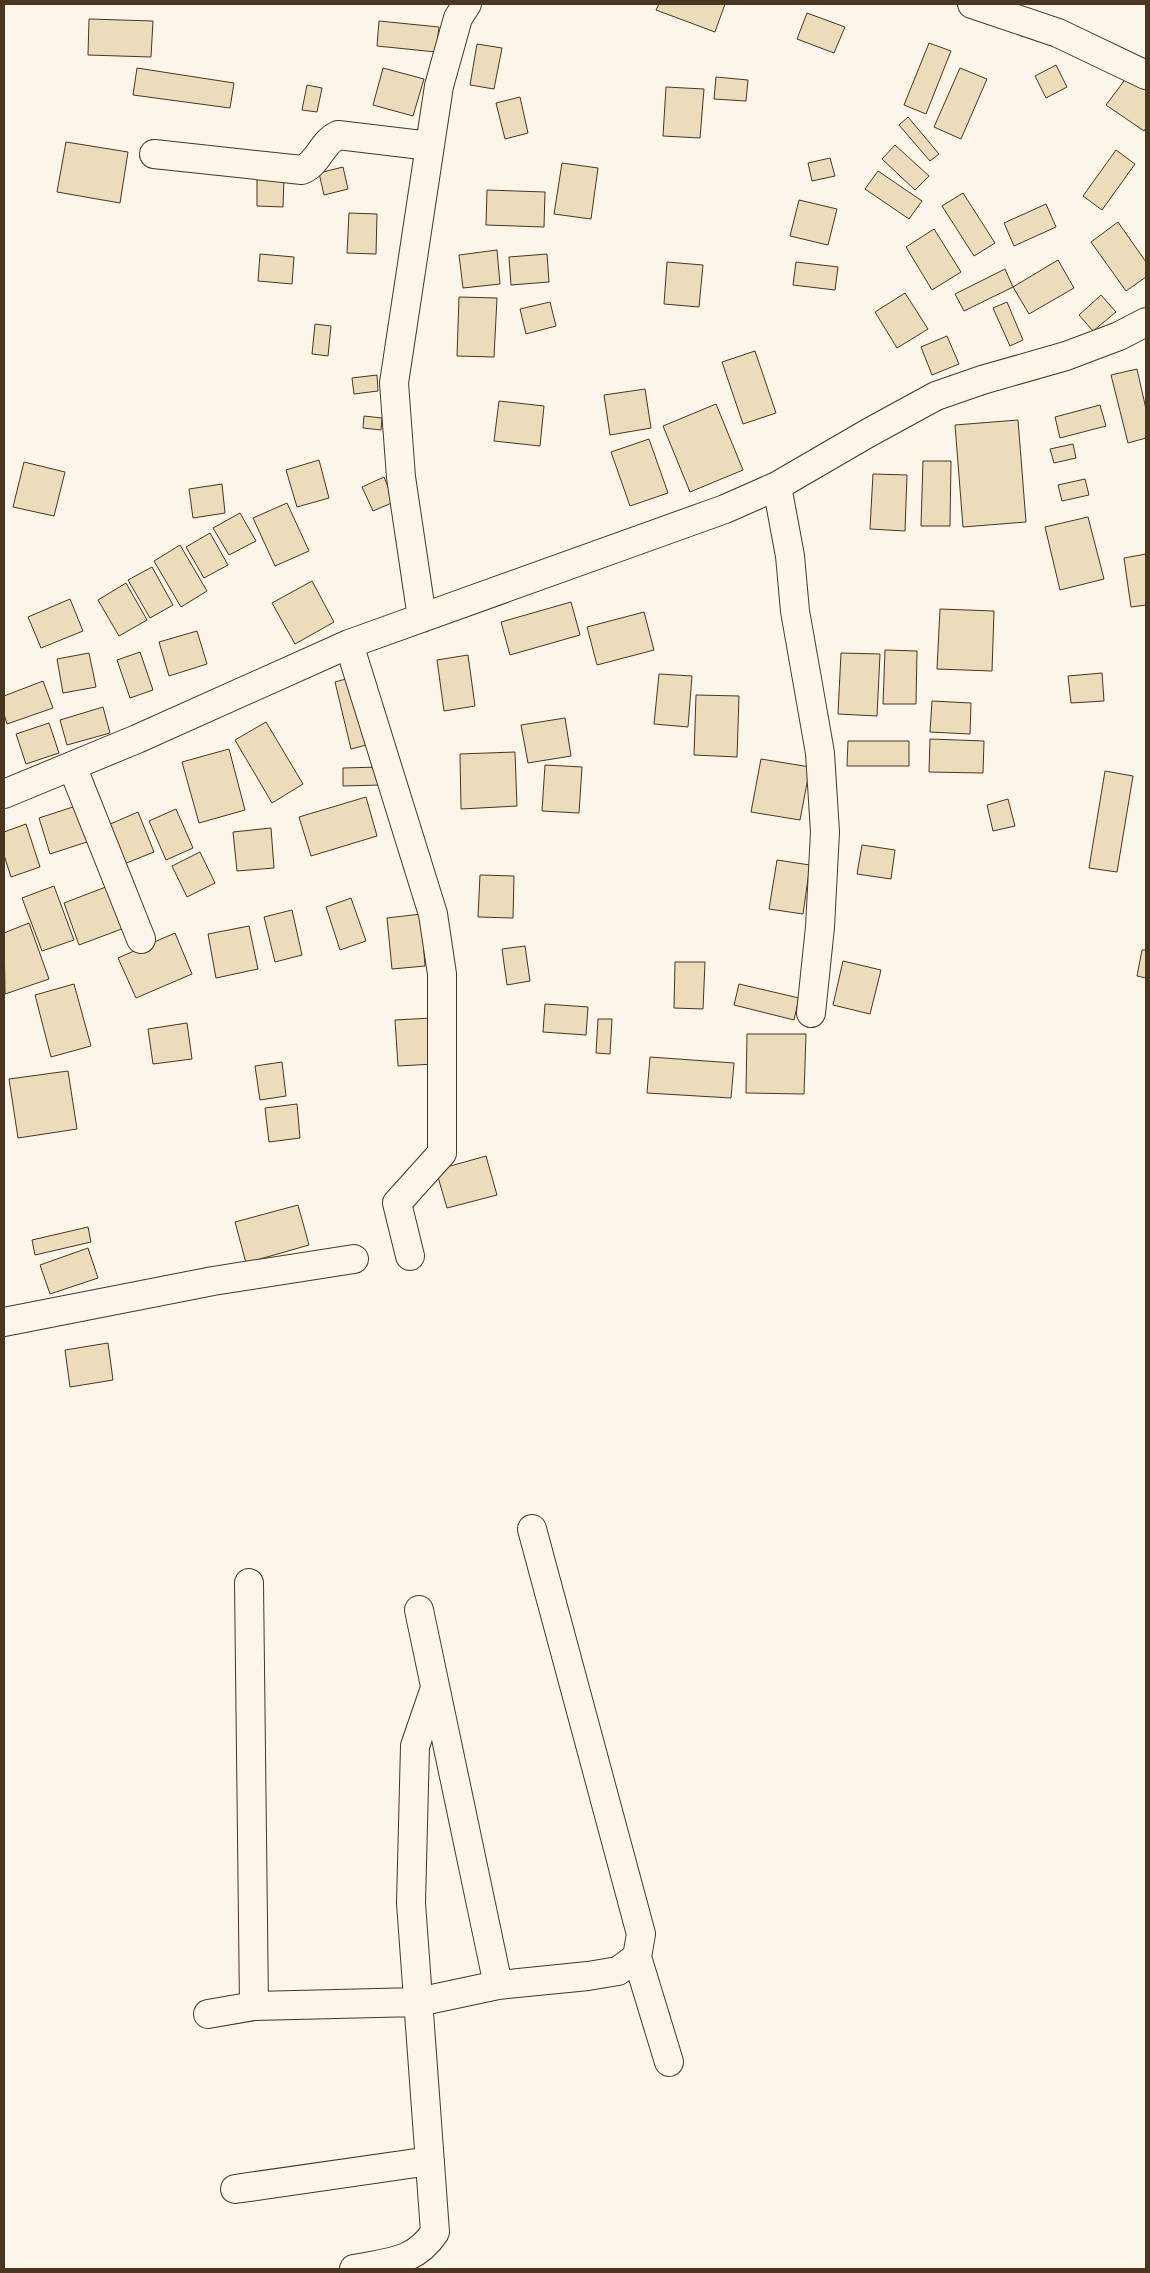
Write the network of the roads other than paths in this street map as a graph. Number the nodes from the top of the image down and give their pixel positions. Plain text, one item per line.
1 (467, 4) edge
2 (972, 4) edge
3 (1146, 75) edge
4 (430, 146) junction
5 (154, 154) dead end
6 (1146, 322) edge
7 (777, 486) junction
8 (422, 618) junction
9 (348, 644) junction
10 (72, 766) junction
11 (4, 794) edge
12 (141, 939) dead end
13 (811, 1013) dead end
14 (410, 1256) dead end
15 (354, 1259) dead end
16 (4, 1322) edge
17 (532, 1529) dead end
18 (249, 1583) dead end
19 (419, 1610) dead end
20 (435, 1688) junction
21 (637, 1957) junction
22 (498, 1985) junction
23 (418, 2002) junction
24 (254, 2006) junction
25 (208, 2014) dead end
26 (669, 2062) dead end
27 (430, 2161) junction
28 (235, 2190) dead end
29 (354, 2269) edge

1 - 4 street
2 - 3 street
4 - 5 street
4 - 8 street
6 - 7 street
7 - 8 street
7 - 13 street
8 - 9 street
9 - 10 street
9 - 14 street
10 - 11 street
10 - 12 street
15 - 16 street
17 - 21 street
18 - 24 street
19 - 20 street
20 - 22 street
20 - 23 street
21 - 22 street
21 - 26 street
22 - 23 street
23 - 24 street
23 - 27 street
24 - 25 street
27 - 28 street
27 - 29 street

